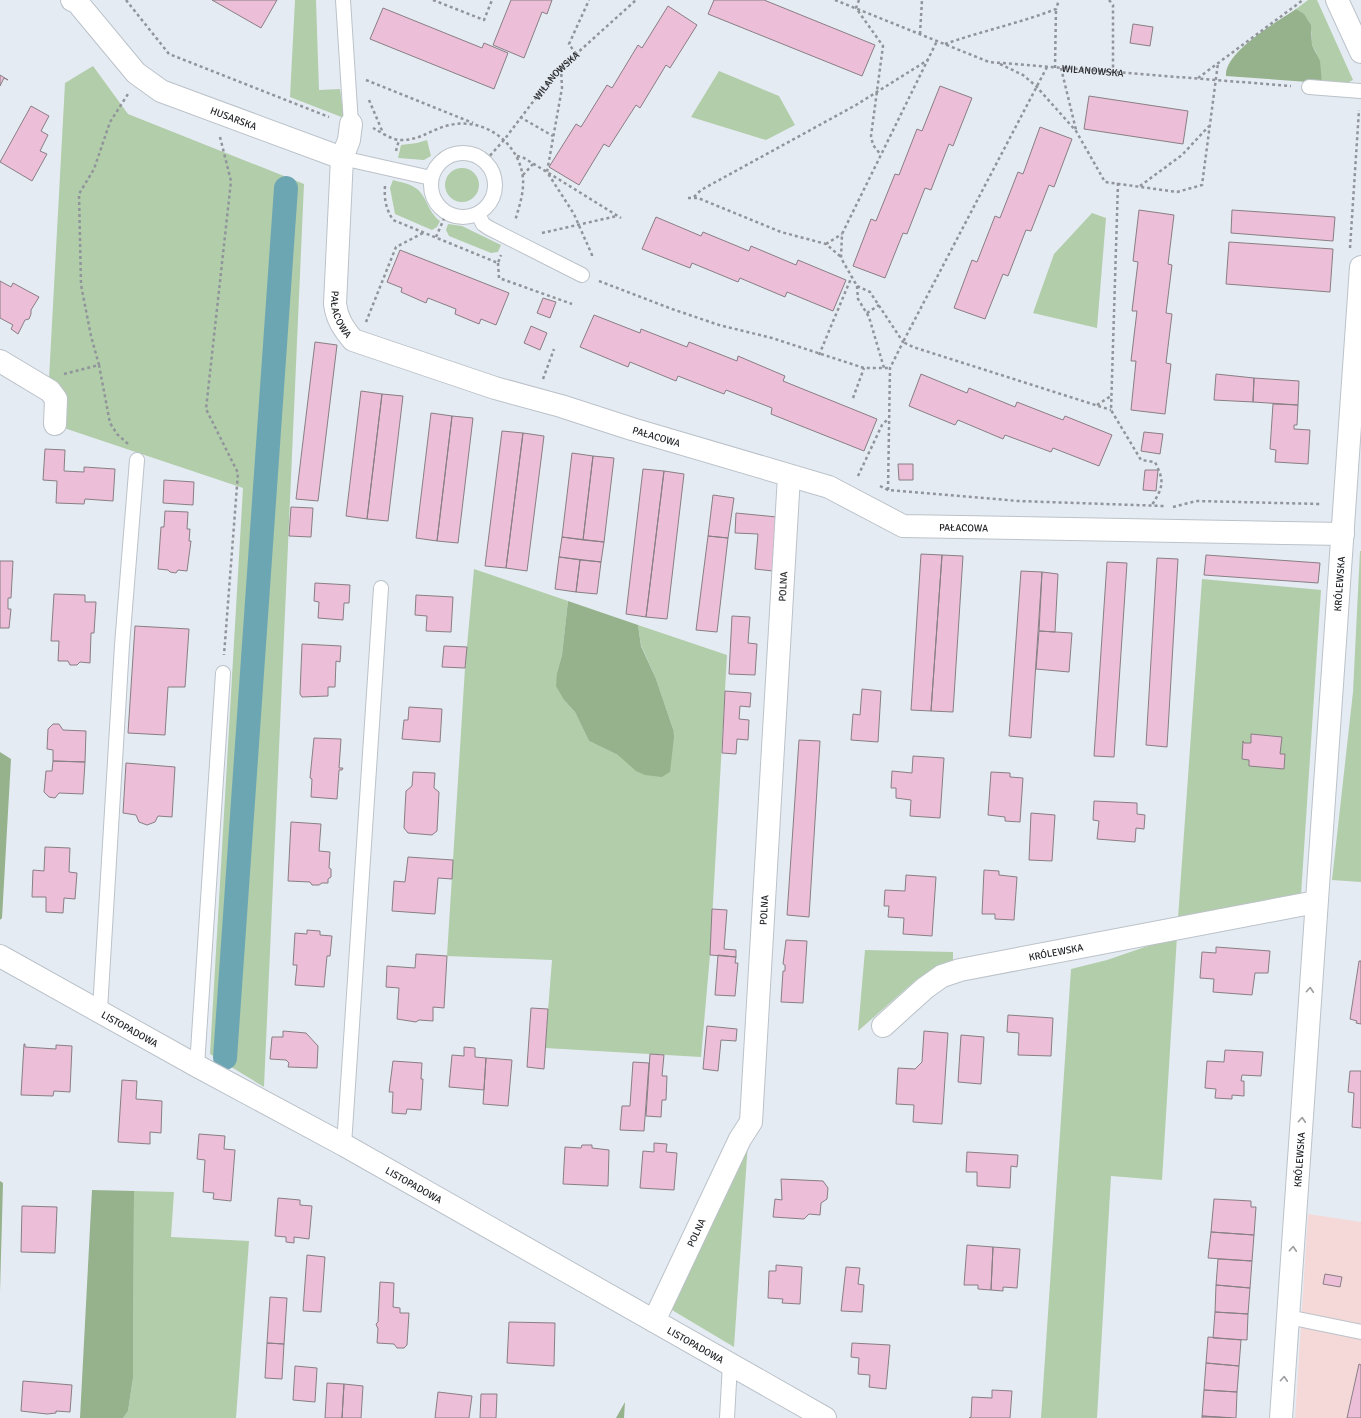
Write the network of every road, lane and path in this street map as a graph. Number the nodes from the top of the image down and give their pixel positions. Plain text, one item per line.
1 (72, 0) edge
2 (344, 0) edge
3 (433, 0) edge
4 (492, 0) edge
5 (589, 0) edge
6 (636, 0) edge
7 (835, 0) edge
8 (842, 0) edge
9 (859, 0) edge
10 (922, 0) edge
11 (1059, 0) edge
12 (1109, 0) edge
13 (1303, 0) edge
14 (1337, 0) edge
15 (845, 4) junction
16 (856, 8) junction
17 (1056, 8) junction
18 (920, 34) junction
19 (937, 41) junction
20 (945, 44) junction
21 (1361, 52) edge
22 (576, 54) junction
23 (928, 60) junction
24 (1218, 63) junction
25 (999, 64) junction
26 (1047, 67) junction
27 (560, 68) junction
28 (1055, 68) junction
29 (1061, 68) junction
30 (1113, 72) junction
31 (360, 78) dead end
32 (1198, 78) junction
33 (1216, 80) junction
34 (1036, 86) junction
35 (1309, 87) joint
36 (1361, 91) edge
37 (877, 92) junction
38 (368, 98) dead end
39 (117, 109) dead end
40 (213, 110) junction
41 (520, 117) junction
42 (351, 124) joint
43 (475, 124) dead end
44 (1210, 126) junction
45 (1076, 131) junction
46 (383, 133) dead end
47 (553, 136) junction
48 (399, 140) dead end
49 (881, 155) junction
50 (517, 156) dead end
51 (342, 158) junction
52 (486, 160) junction
53 (534, 164) junction
54 (390, 169) junction
55 (547, 172) junction
56 (523, 176) dead end
57 (431, 178) junction
58 (1118, 183) junction
59 (1140, 186) junction
60 (694, 197) junction
61 (688, 198) dead end
62 (446, 214) junction
63 (478, 214) junction
64 (618, 216) junction
65 (621, 218) dead end
66 (578, 224) junction
67 (424, 232) junction
68 (842, 234) junction
69 (436, 237) junction
70 (513, 241) junction
71 (826, 244) junction
72 (841, 258) junction
73 (498, 262) junction
74 (1361, 267) edge
75 (852, 276) junction
76 (587, 277) junction
77 (857, 286) junction
78 (572, 304) dead end
79 (879, 305) junction
80 (866, 313) junction
81 (363, 320) dead end
82 (366, 322) junction
83 (374, 325) dead end
84 (903, 342) junction
85 (554, 349) dead end
86 (819, 355) junction
87 (0, 361) edge
88 (99, 365) junction
89 (864, 368) junction
90 (884, 368) junction
91 (890, 368) junction
92 (542, 382) dead end
93 (39, 383) junction
94 (1111, 396) junction
95 (853, 398) dead end
96 (1097, 405) junction
97 (1111, 410) junction
98 (889, 419) junction
99 (55, 424) dead end
100 (137, 460) joint
101 (789, 476) junction
102 (851, 476) dead end
103 (857, 478) junction
104 (863, 480) dead end
105 (874, 483) dead end
106 (888, 490) junction
107 (1328, 504) dead end
108 (1152, 505) junction
109 (1343, 534) junction
110 (381, 588) dead end
111 (223, 673) joint
112 (1316, 902) junction
113 (0, 956) edge
114 (100, 1010) junction
115 (883, 1026) dead end
116 (197, 1066) junction
117 (344, 1145) junction
118 (1288, 1317) junction
119 (654, 1321) junction
120 (1361, 1332) edge
121 (730, 1364) junction
122 (727, 1418) edge
123 (825, 1418) edge
124 (1281, 1418) edge

1 - 40 street, HUSARSKA
2 - 42 lane
3 - 4 path
5 - 22 path
6 - 22 path, WILANOWSKA
7 - 15 path, WILANOWSKA
8 - 15 path
9 - 16 path
10 - 18 path
11 - 17 path
12 - 30 path
13 - 24 path
14 - 21 street
15 - 16 path, WILANOWSKA
16 - 18 path, WILANOWSKA
16 - 37 path
17 - 20 path
17 - 28 path
18 - 19 path, WILANOWSKA
19 - 20 path, WILANOWSKA
19 - 23 path
20 - 25 path, WILANOWSKA
22 - 27 path, WILANOWSKA
23 - 37 path
23 - 49 path
24 - 32 path
24 - 33 path
25 - 26 path, WILANOWSKA
25 - 34 path
26 - 28 path, WILANOWSKA
26 - 34 path
27 - 41 path, WILANOWSKA
27 - 47 path
28 - 29 path, WILANOWSKA
29 - 30 path, WILANOWSKA
29 - 45 path
30 - 32 path, WILANOWSKA
31 - 43 path
32 - 33 path, WILANOWSKA
33 - 35 path, WILANOWSKA
33 - 44 path
34 - 45 path
34 - 84 path
35 - 36 lane
37 - 49 path
37 - 60 path
38 - 46 path
39 - 88 path
40 - 51 street, HUSARSKA
40 - 111 path
41 - 47 path
41 - 52 path, WILANOWSKA
42 - 51 street, PAŁACOWA
44 - 59 path
44 - 59 path
45 - 58 path
47 - 55 path
48 - 54 path
49 - 68 path
50 - 53 path
51 - 54 lane, HUSARSKA
51 - 101 street, PAŁACOWA
52 - 57 lane
52 - 63 lane
53 - 55 path
53 - 56 path
54 - 57 lane, HUSARSKA
54 - 67 path
55 - 64 path
55 - 66 path
57 - 62 lane
58 - 59 path
58 - 94 path
60 - 61 path
60 - 71 path
62 - 63 lane
62 - 69 path
63 - 70 lane
64 - 65 path
64 - 66 path
66 - 70 path
66 - 76 path
67 - 69 path
67 - 82 path
68 - 71 path
68 - 72 path
69 - 73 path
70 - 73 path
70 - 76 lane
71 - 72 path
72 - 75 path
73 - 78 path
74 - 109 street, KRÓLEWSKA
75 - 77 path
75 - 86 path
76 - 86 path
77 - 79 path
77 - 80 path
79 - 80 path
79 - 84 path
80 - 90 path
81 - 82 path
82 - 83 path
84 - 91 path
84 - 96 path
85 - 92 path
86 - 89 path
87 - 93 street
88 - 93 path
88 - 100 path
89 - 90 path
89 - 95 path
90 - 91 path
91 - 98 path
93 - 99 street
94 - 96 path
94 - 97 path
96 - 97 path
97 - 108 path
98 - 103 path
98 - 106 path
100 - 114 lane
101 - 109 street, PAŁACOWA
101 - 119 street, POLNA
102 - 103 path
103 - 104 path
105 - 106 path
106 - 108 path
107 - 108 path
109 - 112 street, KRÓLEWSKA
110 - 117 lane
111 - 116 lane
112 - 115 street, KRÓLEWSKA
118 -> 112 street, KRÓLEWSKA
113 - 114 street, LISTOPADOWA
114 - 116 street, LISTOPADOWA
116 - 117 street, LISTOPADOWA
117 - 119 street, LISTOPADOWA
118 - 120 lane
124 -> 118 street, KRÓLEWSKA
119 - 121 street, LISTOPADOWA
121 - 122 lane
121 - 123 street, LISTOPADOWA

